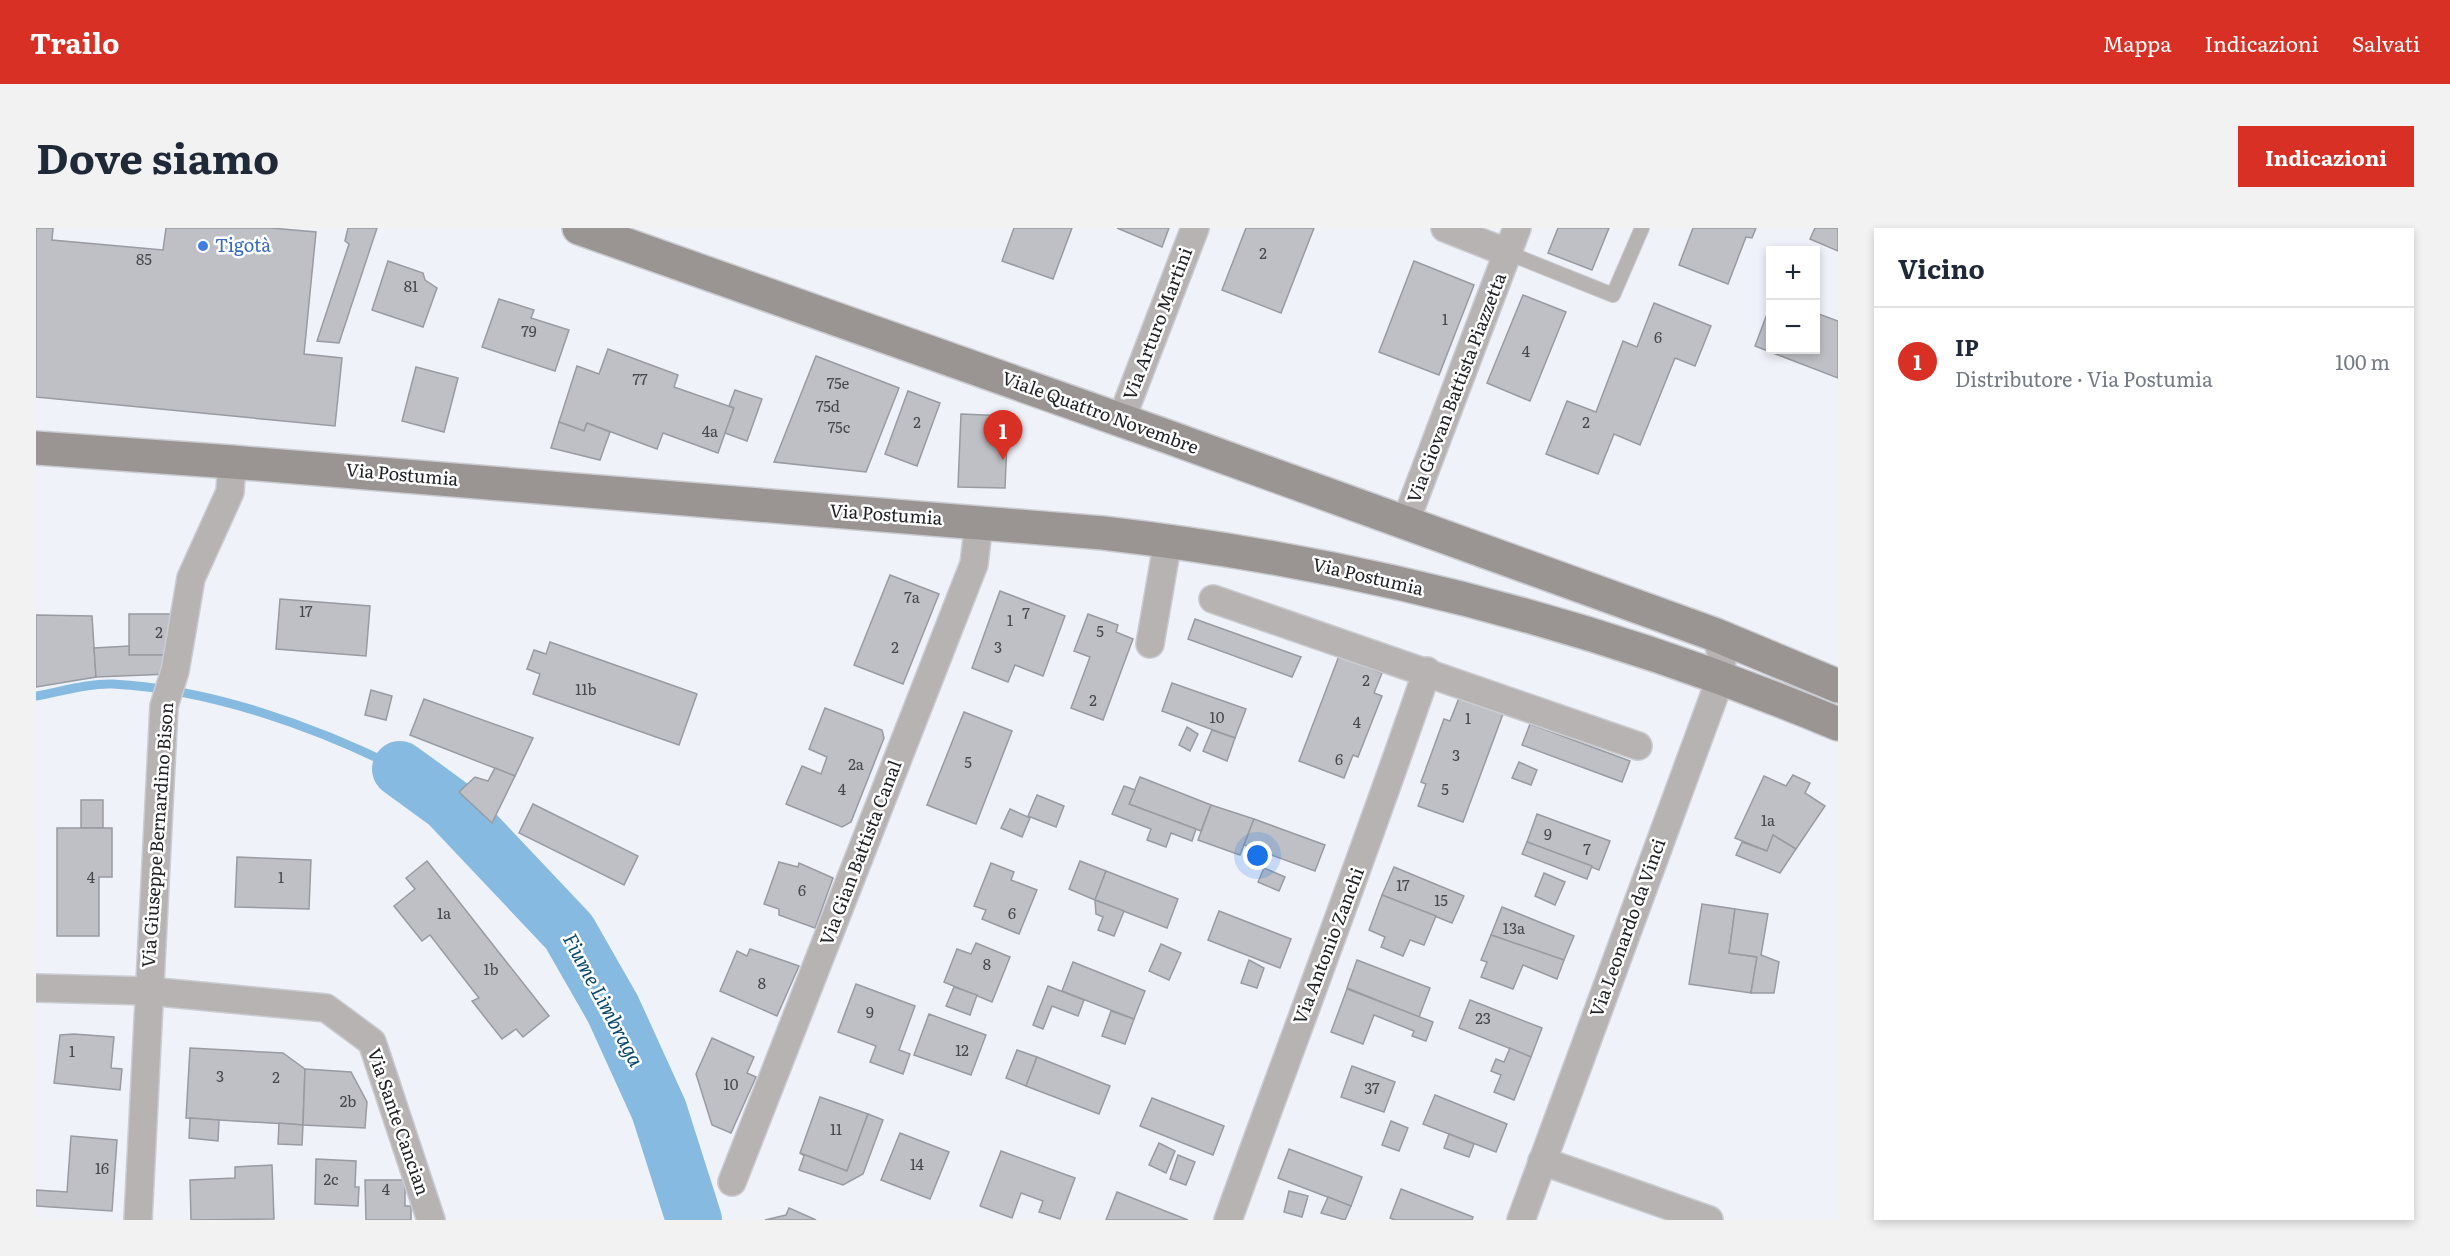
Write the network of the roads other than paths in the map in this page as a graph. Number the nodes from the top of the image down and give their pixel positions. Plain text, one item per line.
1 (579, 228) edge
2 (1195, 228) edge
3 (1445, 228) edge
4 (1642, 228) edge
5 (1513, 240) edge
6 (1121, 420) junction
7 (36, 448) edge
8 (232, 462) junction
9 (979, 522) junction
10 (1405, 523) junction
11 (1168, 540) junction
12 (1213, 599) dead end
13 (1620, 602) junction
14 (1716, 635) junction
15 (1150, 644) dead end
16 (1427, 671) junction
17 (1721, 677) junction
18 (1838, 686) edge
19 (1838, 724) edge
20 (1638, 746) dead end
21 (36, 988) edge
22 (148, 991) junction
23 (1542, 1161) junction
24 (732, 1182) dead end
25 (138, 1220) edge
26 (431, 1220) edge
27 (1228, 1220) edge
28 (1521, 1220) edge
29 (1709, 1220) edge

1 - 6 street, Viale Quattro Novembre
2 - 6 street, Via Arturo Martini
3 - 5 street
4 - 5 lane, Via Giovan Battista Piazzetta
5 - 10 street, Via Giovan Battista Piazzetta
6 - 10 street, Viale Quattro Novembre
7 - 8 street, Via Postumia
8 - 9 street, Via Postumia
8 - 22 street, Via Giuseppe Bernardino Bison
9 - 11 street, Via Postumia
9 - 24 street, Via Gian Battista Canal
10 - 13 street, Viale Quattro Novembre
11 - 15 street
11 - 17 street, Via Postumia
12 - 16 street
13 - 14 street
13 - 17 street
14 - 17 street, Via Leonardo da Vinci
14 - 18 street
16 - 20 street
16 - 27 street, Via Antonio Zanchi
17 - 19 street
17 - 23 street, Via Leonardo da Vinci
21 - 22 street, Via Sante Cancian
22 - 25 street, Via Giuseppe Bernardino Bison
22 - 26 street, Via Sante Cancian
23 - 28 street, Via Leonardo da Vinci
23 - 29 street

